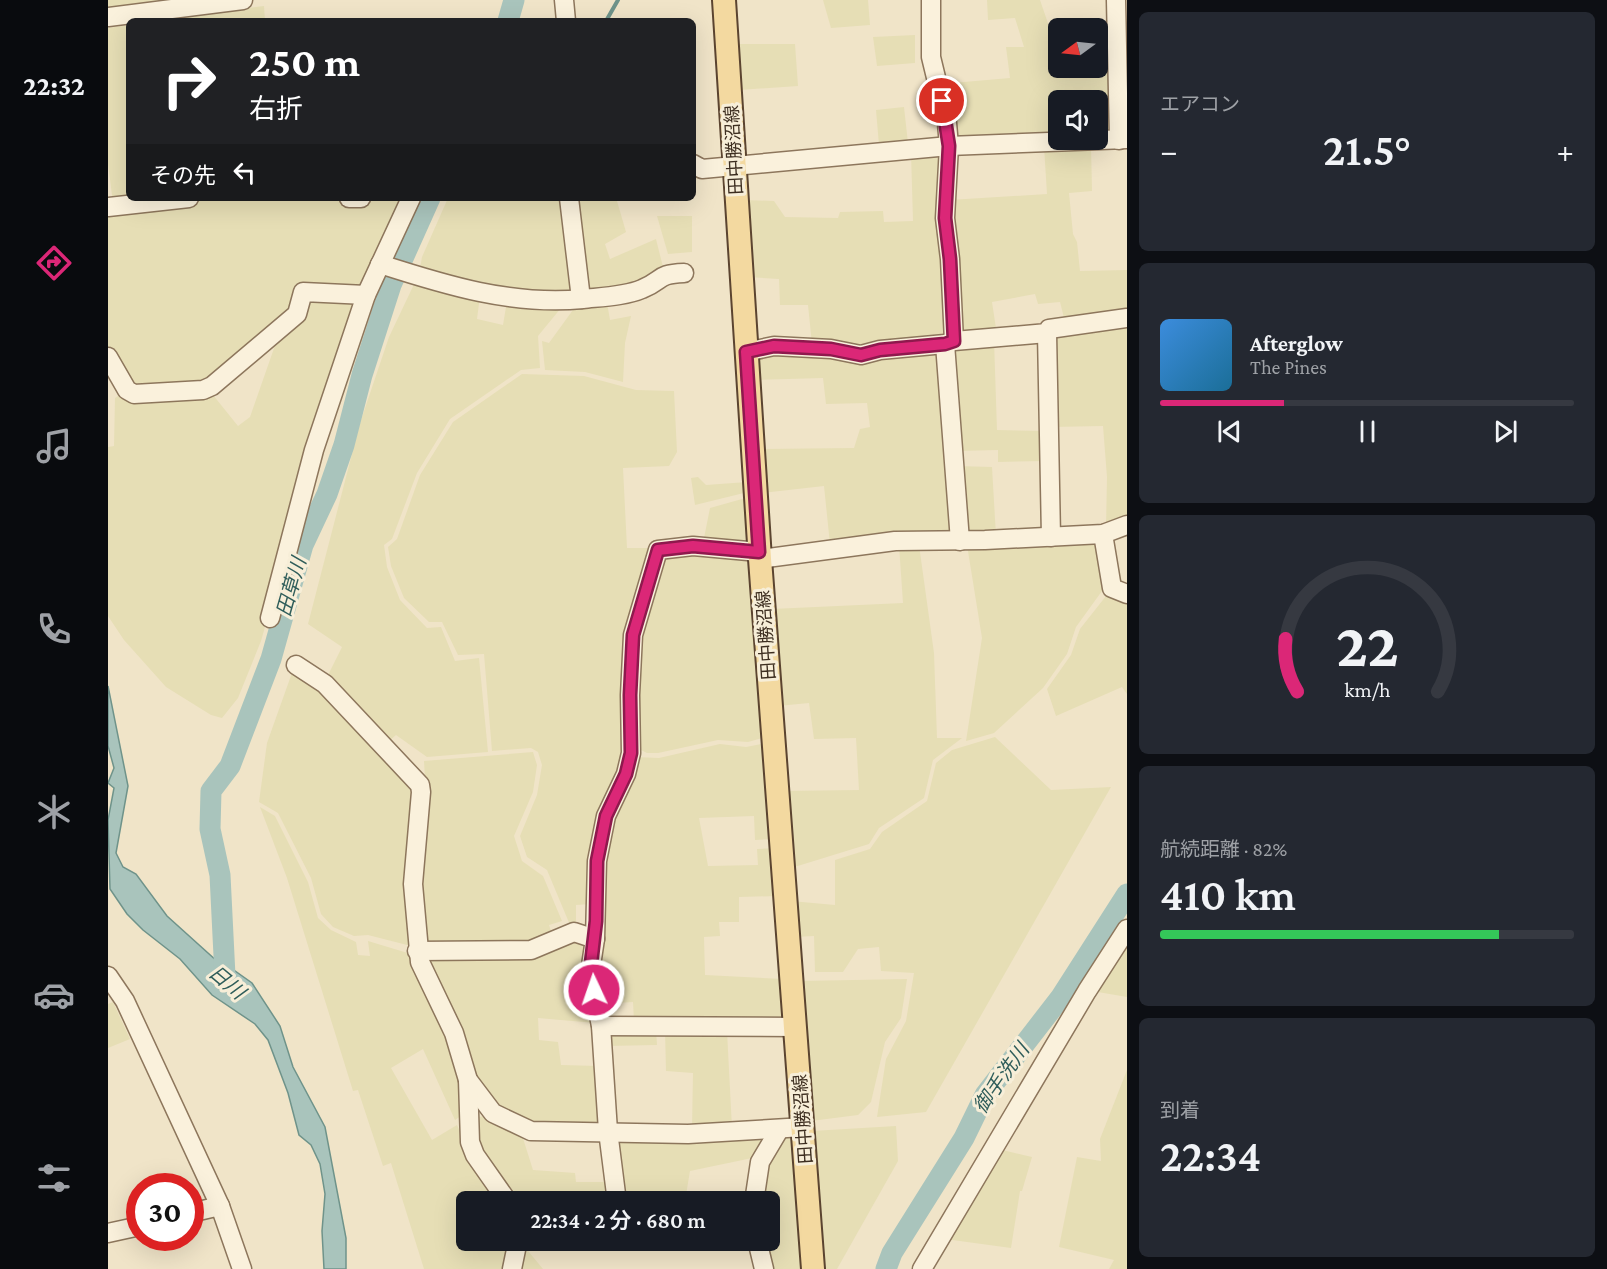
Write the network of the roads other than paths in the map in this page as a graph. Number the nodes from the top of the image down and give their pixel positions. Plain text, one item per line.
1 (243, 0) edge
2 (564, 0) edge
3 (724, 0) edge
4 (931, 0) edge
5 (1116, 0) edge
6 (108, 17) edge
7 (566, 18) edge
8 (1123, 139) edge
9 (949, 146) junction
10 (696, 166) edge
11 (735, 166) junction
12 (162, 201) edge
13 (410, 201) edge
14 (569, 201) edge
15 (108, 207) edge
16 (382, 265) junction
17 (684, 273) dead end
18 (366, 295) junction
19 (581, 299) junction
20 (1127, 318) edge
21 (1047, 333) junction
22 (949, 343) junction
23 (746, 352) junction
24 (108, 357) edge
25 (1127, 525) edge
26 (1103, 534) junction
27 (1051, 537) junction
28 (960, 541) junction
29 (759, 555) junction
30 (1127, 594) edge
31 (270, 618) dead end
32 (296, 665) dead end
33 (1127, 929) edge
34 (595, 939) junction
35 (417, 951) junction
36 (108, 976) edge
37 (601, 1026) junction
38 (796, 1027) junction
39 (468, 1080) junction
40 (804, 1127) junction
41 (778, 1130) junction
42 (608, 1131) junction
43 (500, 1191) edge
44 (616, 1191) edge
45 (756, 1191) edge
46 (220, 1206) junction
47 (204, 1210) edge
48 (126, 1229) edge
49 (108, 1233) edge
50 (516, 1251) edge
51 (760, 1251) edge
52 (242, 1269) edge
53 (512, 1269) edge
54 (764, 1269) edge
55 (813, 1269) edge
56 (922, 1269) edge

1 - 6 street
2 - 7 street
3 - 11 main road, 田中勝沼線
4 - 9 street
5 - 8 street
8 - 9 street
9 - 11 street
9 - 22 street
10 - 11 street
11 - 23 main road, 田中勝沼線
12 - 15 street
13 - 16 street
14 - 19 street
16 - 18 street
16 - 19 street
17 - 19 street
18 - 24 street
18 - 31 street
20 - 21 street
21 - 22 street
21 - 27 street
22 - 23 street
22 - 28 street
23 - 29 main road, 田中勝沼線
25 - 26 street
26 - 27 street
26 - 30 street
27 - 28 street
28 - 29 street
29 - 34 street
29 - 38 main road, 田中勝沼線
32 - 35 street
33 - 56 street
34 - 35 street
34 - 37 street
35 - 39 street
36 - 46 street
37 - 38 street
37 - 42 street
38 - 40 main road, 田中勝沼線
39 - 42 street
39 - 43 street
40 - 41 street
40 - 55 main road, 田中勝沼線
41 - 42 street
41 - 45 street
42 - 44 street
46 - 47 street
46 - 52 street
48 - 49 street
50 - 53 street
51 - 54 street

